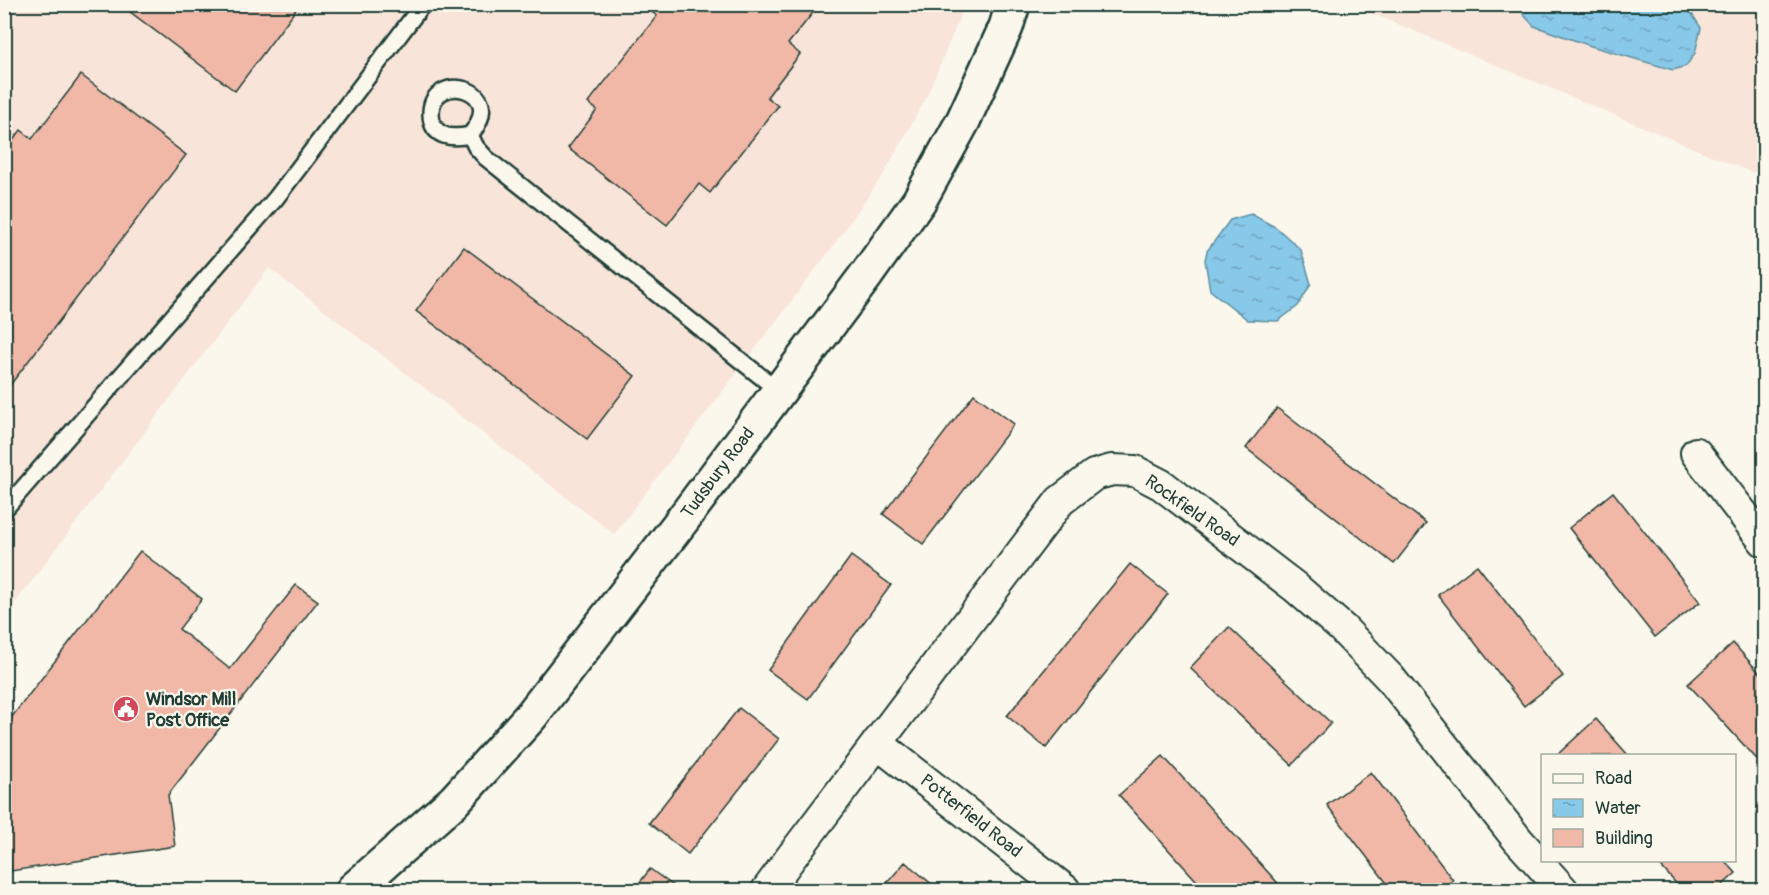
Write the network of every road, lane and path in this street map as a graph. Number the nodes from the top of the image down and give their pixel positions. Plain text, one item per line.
1 (423, 4) edge
2 (1013, 4) edge
3 (470, 135) dead end
4 (779, 391) junction
5 (1696, 453) dead end
6 (4, 510) edge
7 (1764, 542) edge
8 (877, 743) junction
9 (352, 891) edge
10 (767, 891) edge
11 (1065, 891) edge
12 (1563, 891) edge

1 - 6 lane
2 - 4 street, Tudsbury Road
3 - 4 lane
4 - 9 street, Tudsbury Road
5 - 7 street
8 - 10 street, Rockfield Road
8 - 11 street, Potterfield Road
8 - 12 street, Rockfield Road

